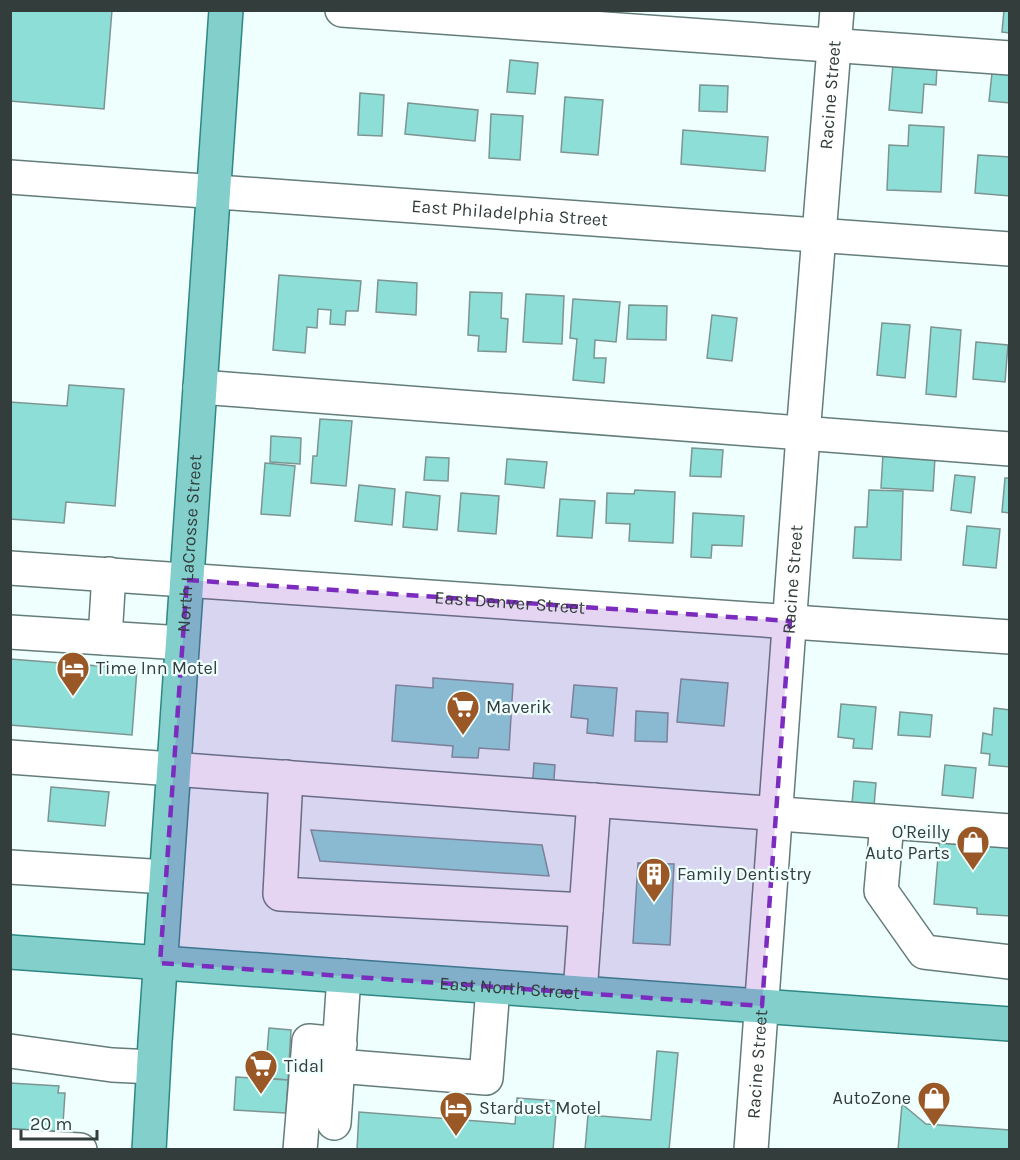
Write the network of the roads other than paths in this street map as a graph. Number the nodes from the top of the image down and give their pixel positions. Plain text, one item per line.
1 (226, 10) edge
2 (342, 10) edge
3 (837, 10) edge
4 (834, 46) junction
5 (1010, 58) edge
6 (10, 177) edge
7 (213, 192) junction
8 (819, 235) junction
9 (1010, 249) edge
10 (200, 387) junction
11 (803, 435) junction
12 (1010, 449) edge
13 (10, 568) edge
14 (109, 574) junction
15 (187, 579) junction
16 (790, 621) junction
17 (10, 632) edge
18 (1010, 637) edge
19 (105, 638) junction
20 (182, 643) junction
21 (10, 757) edge
22 (174, 768) junction
23 (286, 777) junction
24 (594, 800) junction
25 (776, 814) junction
26 (887, 823) junction
27 (1010, 831) edge
28 (10, 867) edge
29 (166, 877) junction
30 (586, 910) junction
31 (10, 952) edge
32 (1010, 962) edge
33 (160, 963) junction
34 (344, 976) junction
35 (494, 987) junction
36 (580, 993) junction
37 (762, 1006) junction
38 (1010, 1024) edge
39 (10, 1051) edge
40 (339, 1055) junction
41 (153, 1067) junction
42 (334, 1123) dead end
43 (10, 1146) edge
44 (80, 1149) edge
45 (149, 1149) edge
46 (300, 1149) edge
47 (751, 1149) edge

1 - 7 main road, North LaCrosse Street
2 - 4 street
3 - 4 street, Racine Street
4 - 5 street
4 - 8 street, Racine Street
6 - 7 street, East Philadelphia Street
7 - 8 street, East Philadelphia Street
7 - 10 main road, North LaCrosse Street
8 - 9 street, East Philadelphia Street
8 - 11 street, Racine Street
10 - 11 street
10 - 15 main road, North LaCrosse Street
11 - 12 street
11 - 16 street, Racine Street
13 - 14 street, East Denver Street
14 - 15 street, East Denver Street
14 - 19 street
15 - 16 street, East Denver Street
15 - 20 main road, North LaCrosse Street
16 - 18 street, East Denver Street
16 - 25 street, Racine Street
17 - 19 street
19 - 20 street
20 - 22 main road, North LaCrosse Street
21 - 22 street
22 - 23 street
22 - 29 main road, North LaCrosse Street
23 - 24 street
23 - 30 street
24 - 25 street
24 - 30 street
25 - 26 street
25 - 37 street, Racine Street
26 - 27 street
26 - 32 street
28 - 29 street
29 - 33 main road, North LaCrosse Street
30 - 36 street
31 - 33 main road, East North Street
33 - 34 main road, East North Street
33 - 41 main road, North LaCrosse Street
34 - 35 main road, East North Street
34 - 40 street
35 - 36 main road, East North Street
35 - 40 street
36 - 37 main road, East North Street
37 - 38 main road, East North Street
37 - 47 street, Racine Street
39 - 41 street
40 - 42 street
40 - 46 street
41 - 45 main road, North LaCrosse Street
43 - 44 street

